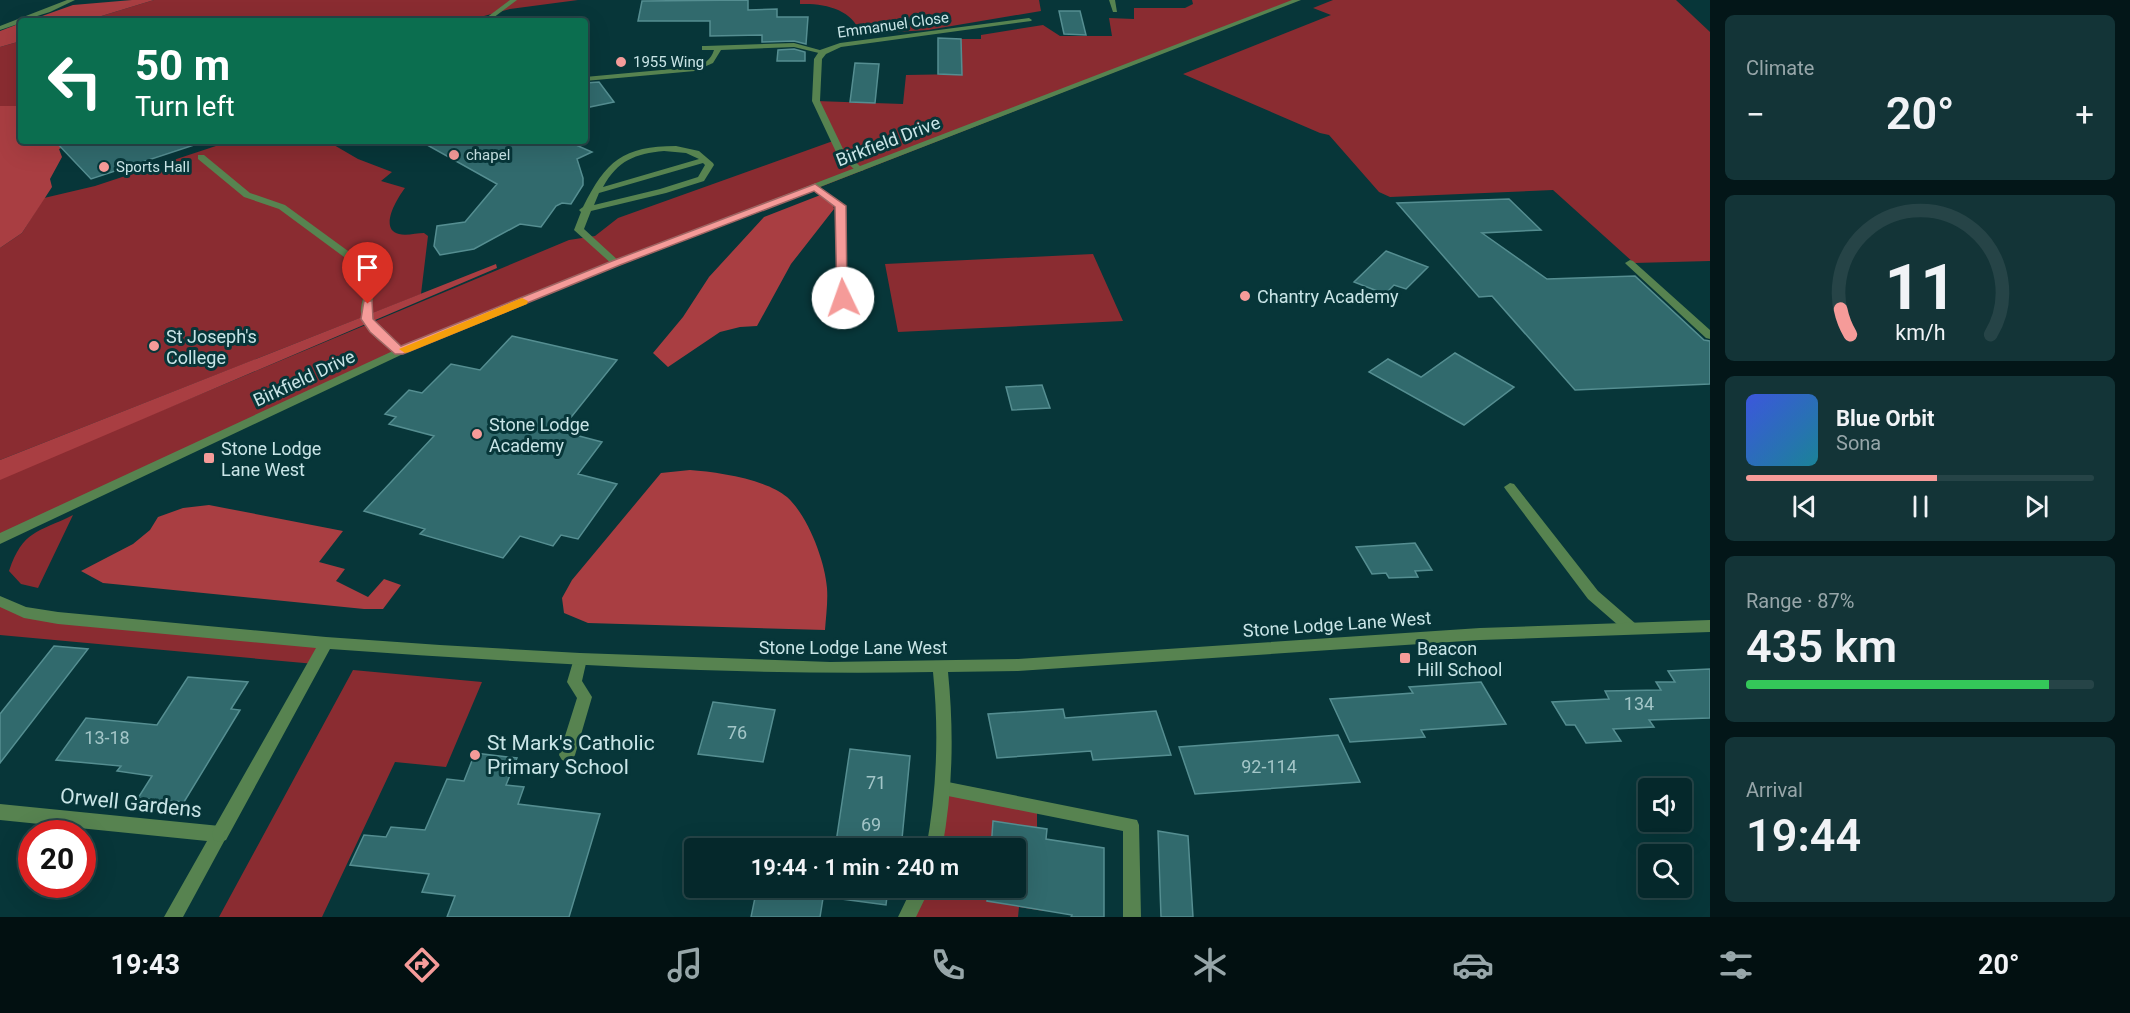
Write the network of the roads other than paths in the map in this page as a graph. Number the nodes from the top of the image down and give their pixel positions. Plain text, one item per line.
1 (72, 0) edge
2 (514, 0) edge
3 (1112, 0) edge
4 (1298, 0) edge
5 (1115, 11) dead end
6 (28, 18) edge
7 (489, 18) edge
8 (1029, 20) dead end
9 (18, 22) edge
10 (0, 28) edge
11 (718, 47) junction
12 (705, 48) dead end
13 (823, 52) junction
14 (588, 79) edge
15 (201, 157) dead end
16 (704, 160) junction
17 (860, 170) junction
18 (815, 187) junction
19 (598, 191) junction
20 (584, 210) junction
21 (616, 263) junction
22 (1630, 263) dead end
23 (843, 298) dead end
24 (1710, 336) edge
25 (399, 351) junction
26 (1510, 487) dead end
27 (0, 539) edge
28 (0, 602) edge
29 (1710, 626) edge
30 (1631, 628) junction
31 (326, 643) junction
32 (580, 659) junction
33 (940, 668) junction
34 (567, 755) dead end
35 (943, 788) junction
36 (0, 812) edge
37 (220, 834) junction
38 (936, 838) edge
39 (917, 898) edge
40 (173, 917) edge
41 (908, 917) edge
42 (1132, 917) edge

1 - 6 street
2 - 7 street
3 - 5 street
4 - 17 street, Birkfield Drive
8 - 13 street, Emmanuel Close
9 - 10 street
11 - 12 street
11 - 13 street
11 - 14 street
13 - 17 street, Emmanuel Close
15 - 25 street
16 - 19 street
16 - 19 street
16 - 20 street
17 - 18 street, Birkfield Drive
18 - 21 street, Birkfield Drive
18 - 23 street
19 - 20 street
20 - 21 street
21 - 25 street, Birkfield Drive
22 - 24 street
25 - 27 street, Birkfield Drive
26 - 30 street
28 - 31 street, Stone Lodge Lane West
29 - 30 street, Stone Lodge Lane West
30 - 33 street, Stone Lodge Lane West
31 - 32 street, Stone Lodge Lane West
31 - 37 street, Orwell Gardens
32 - 33 street, Stone Lodge Lane West
32 - 34 street
33 - 35 street
35 - 38 street
35 - 42 street
36 - 37 street, Orwell Gardens
37 - 40 street
39 - 41 street

